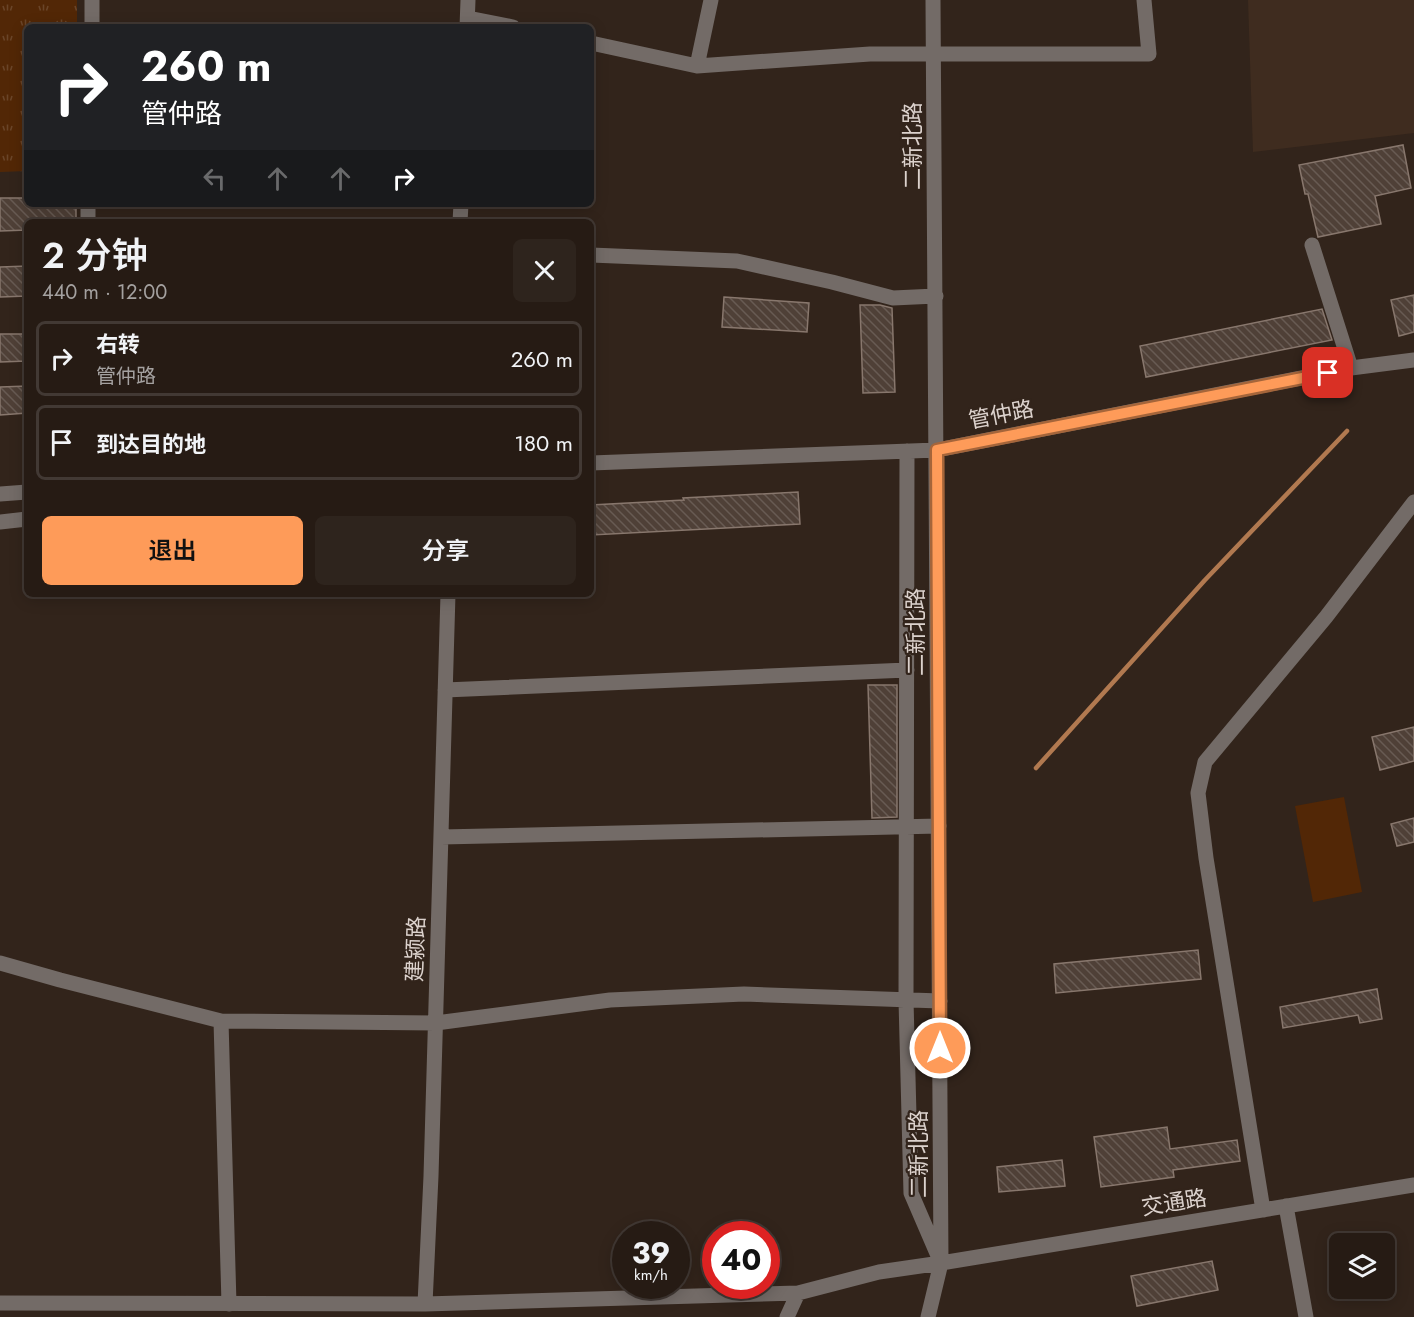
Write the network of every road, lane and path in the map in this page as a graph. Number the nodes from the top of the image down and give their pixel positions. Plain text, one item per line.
1 (92, 0) edge
2 (468, 0) edge
3 (711, 0) edge
4 (933, 0) edge
5 (1144, 0) edge
6 (467, 22) edge
7 (92, 24) edge
8 (485, 24) edge
9 (594, 44) edge
10 (934, 54) junction
11 (697, 66) junction
12 (1312, 245) dead end
13 (594, 255) edge
14 (936, 296) junction
15 (1414, 360) edge
16 (1351, 368) junction
17 (937, 450) junction
18 (907, 451) junction
19 (594, 463) edge
20 (24, 492) edge
21 (0, 494) edge
22 (1414, 502) edge
23 (24, 519) edge
24 (0, 522) edge
25 (448, 597) edge
26 (907, 670) junction
27 (445, 690) junction
28 (939, 826) junction
29 (907, 827) junction
30 (441, 837) junction
31 (0, 963) edge
32 (906, 1000) junction
33 (940, 1001) junction
34 (221, 1022) junction
35 (436, 1023) junction
36 (1414, 1185) edge
37 (1286, 1206) junction
38 (1263, 1210) junction
39 (941, 1263) junction
40 (798, 1293) junction
41 (0, 1303) edge
42 (229, 1304) junction
43 (425, 1304) junction
44 (443, 1310) edge
45 (787, 1317) edge
46 (928, 1317) edge
47 (1306, 1317) edge

1 - 7 street
2 - 6 street
3 - 11 street
4 - 10 street, 二新北路
5 - 10 street
6 - 8 street
9 - 11 street
10 - 11 street
10 - 14 street, 二新北路
12 - 16 street
13 - 14 street
14 - 17 street, 二新北路
15 - 16 street, 管仲路
16 - 17 street, 管仲路
17 - 18 street, 管仲路
17 - 28 street, 二新北路
18 - 19 street, 管仲路
18 - 26 street
20 - 21 street
22 - 38 street
23 - 24 street
25 - 27 street, 建颍路
26 - 27 street
26 - 29 street
27 - 30 street, 建颍路
28 - 29 street
28 - 33 street, 二新北路
29 - 30 street
29 - 32 street
30 - 35 street, 建颍路
31 - 34 street
32 - 33 street
32 - 35 street
32 - 39 street
33 - 39 street, 二新北路
34 - 35 street
34 - 42 street
35 - 43 street, 建颍路
36 - 37 street, 交通路
37 - 38 street, 交通路
37 - 47 street
38 - 39 street, 交通路
39 - 40 street, 交通路
39 - 46 street, 二新北路
40 - 44 street, 交通路
40 - 45 street
41 - 42 street, 交通路
42 - 43 street, 交通路
43 - 44 street, 交通路

